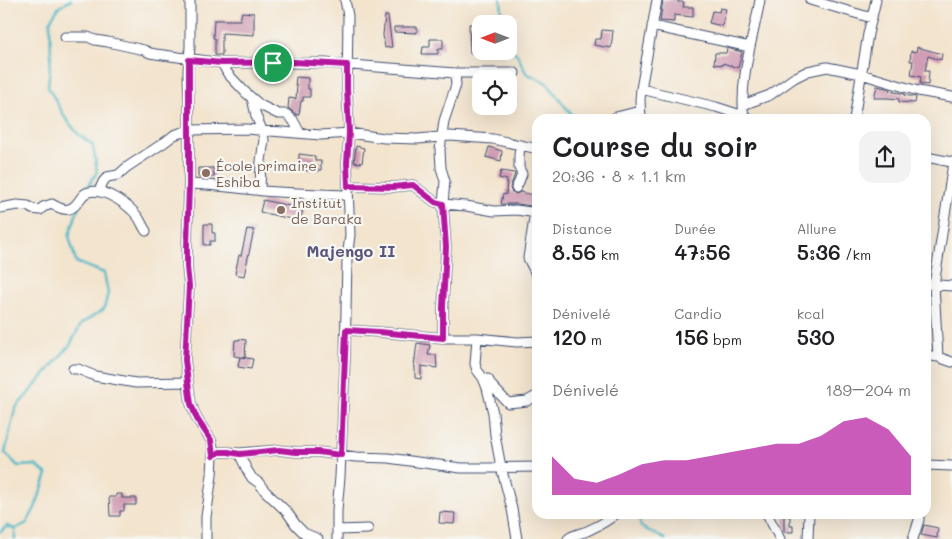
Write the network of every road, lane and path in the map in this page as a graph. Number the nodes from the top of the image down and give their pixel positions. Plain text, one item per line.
1 (190, 0) edge
2 (657, 0) edge
3 (760, 0) edge
4 (810, 0) edge
5 (876, 0) edge
6 (343, 1) edge
7 (872, 18) junction
8 (652, 26) junction
9 (65, 37) dead end
10 (750, 47) junction
11 (189, 60) junction
12 (222, 63) junction
13 (347, 65) junction
14 (455, 73) junction
15 (472, 73) edge
16 (861, 74) junction
17 (641, 89) junction
18 (952, 97) edge
19 (252, 98) junction
20 (743, 105) junction
21 (641, 114) edge
22 (734, 114) edge
23 (744, 114) edge
24 (855, 114) edge
25 (189, 130) junction
26 (262, 130) junction
27 (300, 133) junction
28 (349, 133) junction
29 (441, 137) junction
30 (520, 144) junction
31 (532, 147) edge
32 (931, 158) edge
33 (952, 162) edge
34 (952, 170) edge
35 (189, 184) junction
36 (516, 188) dead end
37 (260, 190) junction
38 (99, 191) junction
39 (348, 191) junction
40 (443, 204) junction
41 (0, 208) edge
42 (532, 212) edge
43 (146, 231) dead end
44 (532, 235) edge
45 (532, 266) edge
46 (931, 280) edge
47 (931, 285) edge
48 (952, 286) edge
49 (931, 294) edge
50 (346, 330) junction
51 (443, 338) junction
52 (477, 338) junction
53 (532, 341) edge
54 (931, 356) edge
55 (938, 357) junction
56 (952, 362) edge
57 (475, 364) junction
58 (73, 369) dead end
59 (188, 382) junction
60 (532, 398) edge
61 (240, 454) junction
62 (341, 455) junction
63 (213, 456) junction
64 (931, 465) edge
65 (952, 466) edge
66 (501, 467) junction
67 (532, 467) edge
68 (610, 519) edge
69 (770, 519) edge
70 (809, 519) edge
71 (919, 519) edge
72 (368, 529) dead end
73 (337, 534) edge
74 (206, 539) edge
75 (318, 539) edge
76 (517, 539) edge
77 (568, 539) edge
78 (780, 539) edge
79 (808, 539) edge
80 (914, 539) edge

1 - 11 street
2 - 8 street
3 - 10 street
4 - 7 street
5 - 7 street
6 - 13 street
7 - 16 street
8 - 10 street
8 - 17 street
9 - 11 street
10 - 20 street
11 - 12 street
11 - 25 street
12 - 13 street
12 - 19 street
13 - 14 street
13 - 28 street
14 - 15 street
14 - 29 street
16 - 18 street
16 - 20 street
16 - 24 street
17 - 21 street
17 - 22 street
19 - 26 street
19 - 27 street
20 - 23 street
25 - 26 street
25 - 35 street
25 - 38 street
26 - 27 street
26 - 37 street
27 - 28 street
28 - 29 street
28 - 39 street
29 - 30 street
29 - 40 street
30 - 31 street
30 - 36 street
32 - 33 street
34 - 46 street
35 - 37 street
35 - 59 street
37 - 39 street
38 - 41 street
38 - 43 street
39 - 40 street
39 - 50 street
40 - 42 street
40 - 51 street
44 - 45 street
47 - 48 street
49 - 55 street
50 - 51 street
50 - 62 street
51 - 52 street
52 - 53 street
52 - 57 street
54 - 55 street
55 - 56 street
57 - 60 street
57 - 66 street
58 - 59 street
59 - 63 street
61 - 62 street
61 - 63 street
61 - 75 street
62 - 66 street
62 - 73 street
63 - 74 street
64 - 65 street
66 - 67 street
66 - 76 street
68 - 77 street
69 - 78 street
70 - 79 street
71 - 80 street
72 - 73 street

